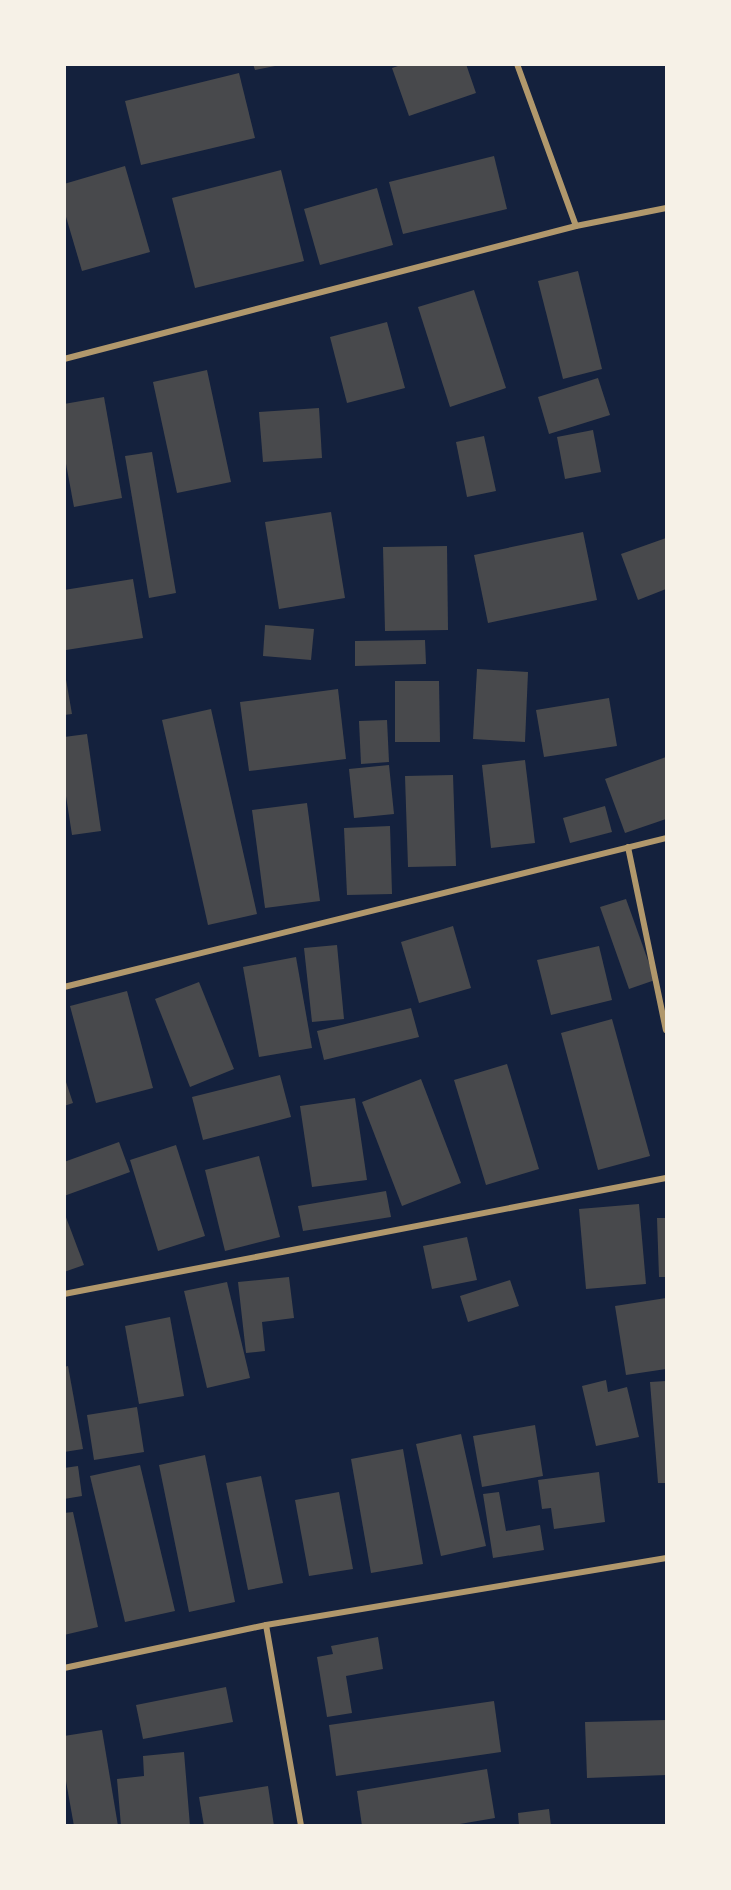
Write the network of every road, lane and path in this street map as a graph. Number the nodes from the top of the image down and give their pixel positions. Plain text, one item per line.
1 (517, 64) edge
2 (666, 208) edge
3 (576, 225) junction
4 (64, 359) edge
5 (666, 838) edge
6 (628, 847) junction
7 (64, 987) edge
8 (666, 1030) edge
9 (666, 1178) edge
10 (64, 1294) edge
11 (666, 1558) edge
12 (266, 1625) junction
13 (64, 1668) edge
14 (301, 1826) edge

1 - 3 street
2 - 3 street
3 - 4 street
5 - 6 street
6 - 7 street
6 - 8 street
9 - 10 street
11 - 12 street
12 - 13 street
12 - 14 street

